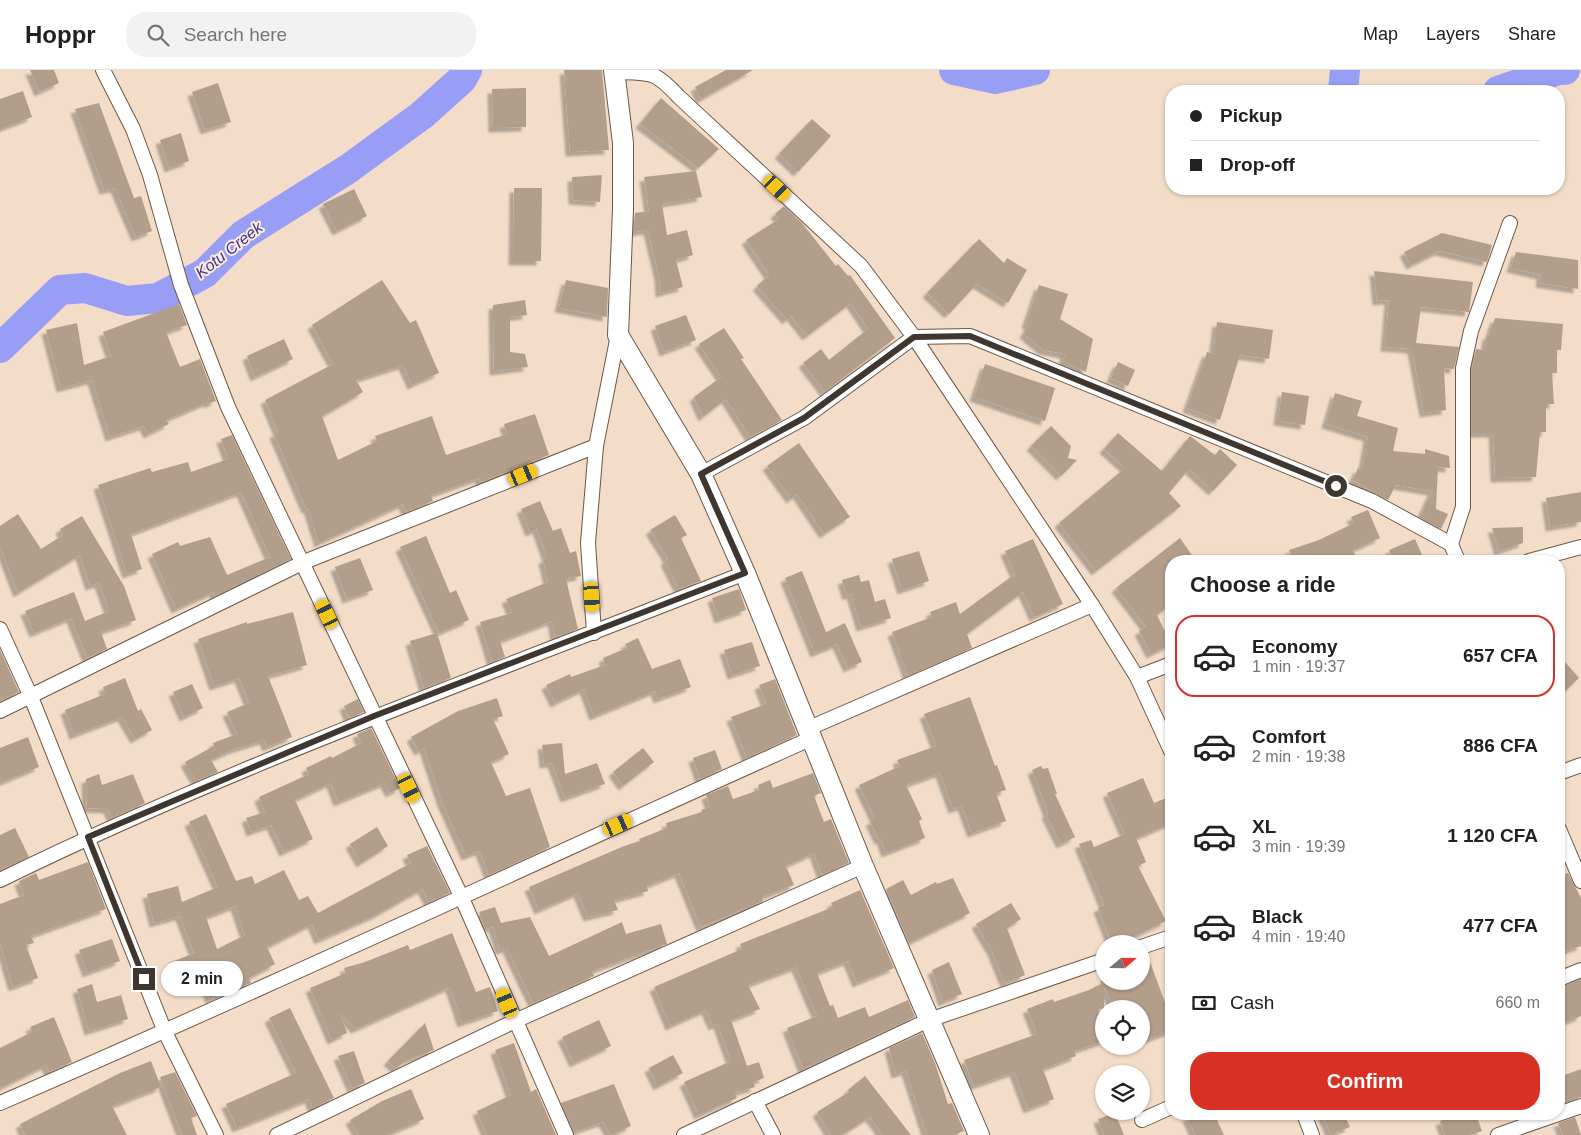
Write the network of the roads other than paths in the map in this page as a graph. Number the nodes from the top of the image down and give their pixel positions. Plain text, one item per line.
1 (103, 70) edge
2 (614, 71) edge
3 (1510, 223) dead end
4 (618, 335) junction
5 (914, 337) junction
6 (596, 446) junction
7 (701, 474) junction
8 (1451, 544) junction
9 (1581, 547) edge
10 (1453, 555) edge
11 (1552, 555) edge
12 (304, 562) junction
13 (745, 573) junction
14 (1092, 605) junction
15 (0, 629) edge
16 (594, 633) junction
17 (1165, 666) edge
18 (1137, 677) junction
19 (31, 697) junction
20 (0, 711) edge
21 (374, 716) junction
22 (808, 734) junction
23 (1165, 738) edge
24 (1581, 765) edge
25 (1565, 770) edge
26 (88, 837) junction
27 (1565, 842) edge
28 (863, 866) junction
29 (0, 880) edge
30 (1581, 881) edge
31 (461, 896) junction
32 (1165, 939) edge
33 (1150, 944) edge
34 (1095, 963) edge
35 (1581, 970) edge
36 (1565, 977) edge
37 (929, 1020) junction
38 (515, 1021) junction
39 (165, 1032) junction
40 (755, 1101) junction
41 (0, 1103) edge
42 (1581, 1106) edge
43 (1165, 1109) edge
44 (1565, 1112) edge
45 (1150, 1116) edge
46 (1306, 1120) edge
47 (1541, 1120) edge
48 (216, 1135) edge
49 (277, 1135) edge
50 (566, 1135) edge
51 (684, 1135) edge
52 (773, 1135) edge
53 (979, 1135) edge
54 (1312, 1135) edge
55 (1498, 1135) edge

1 - 12 street
2 - 4 street
2 - 5 street
3 - 8 street
4 - 6 street
4 - 7 street
5 - 7 street
5 - 8 street
5 - 14 street
6 - 12 street
6 - 16 street
7 - 13 street
8 - 10 street
9 - 11 street
12 - 19 street
12 - 21 street
13 - 16 street
13 - 22 street
14 - 18 street
14 - 22 street
15 - 19 street
16 - 21 street
17 - 18 street
18 - 23 street
19 - 20 street
19 - 26 street
21 - 26 street
21 - 31 street
22 - 28 street
22 - 31 street
24 - 25 street
26 - 29 street
26 - 39 street
27 - 30 street
28 - 37 street
28 - 38 street
31 - 38 street
31 - 39 street
32 - 33 street
34 - 37 street
35 - 36 street
37 - 40 street
37 - 53 street
38 - 49 street
38 - 50 street
39 - 41 street
39 - 48 street
40 - 51 street
40 - 52 street
42 - 44 street
43 - 45 street
46 - 54 street
47 - 55 street

